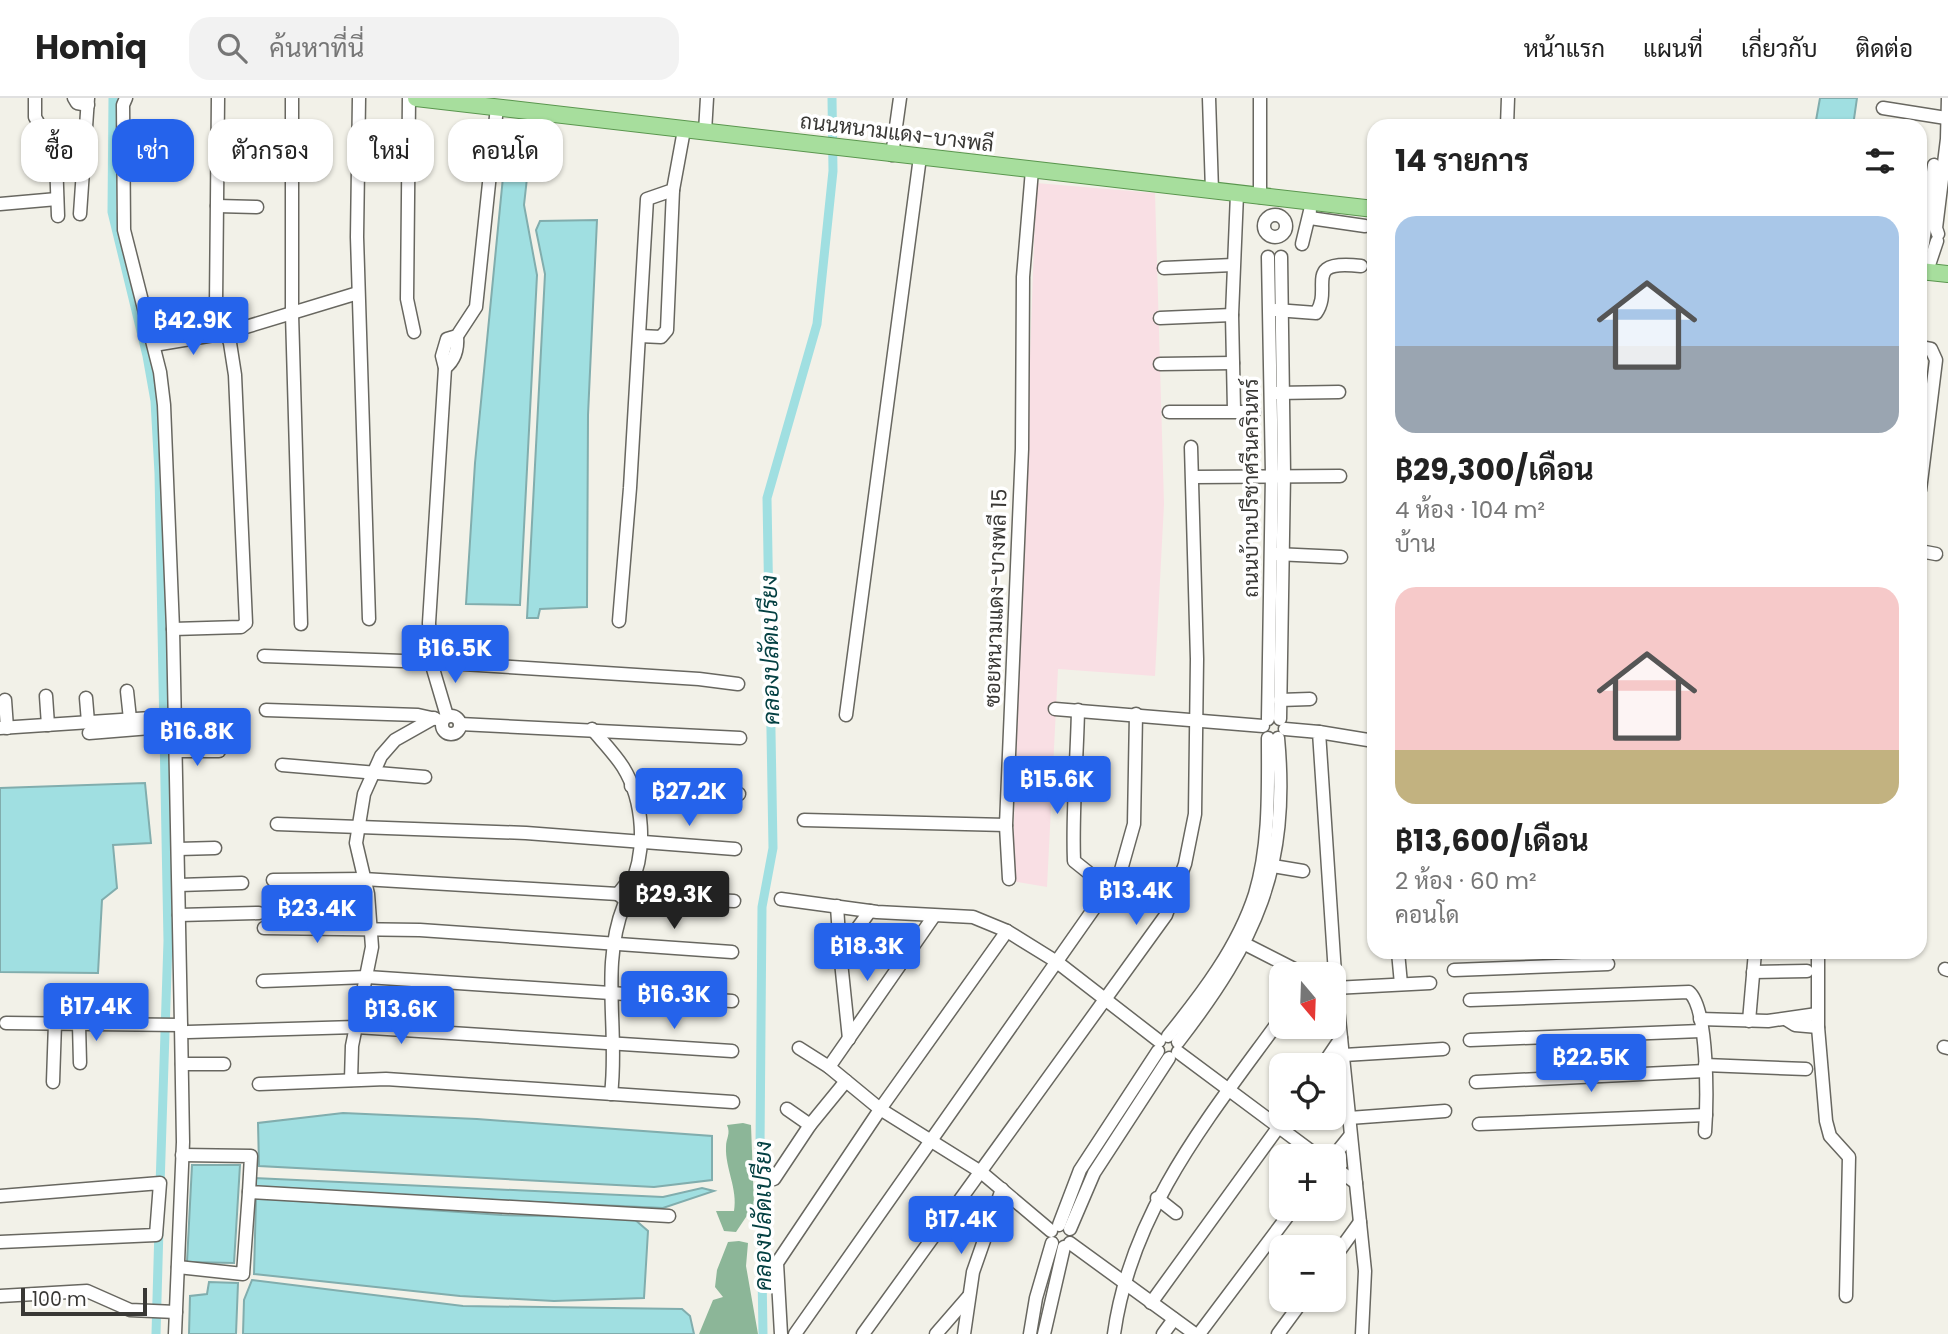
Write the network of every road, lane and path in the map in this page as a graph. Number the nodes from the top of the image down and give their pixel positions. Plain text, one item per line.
1 (35, 98) edge
2 (74, 98) edge
3 (126, 98) edge
4 (218, 98) edge
5 (292, 98) edge
6 (359, 98) edge
7 (409, 98) edge
8 (419, 98) edge
9 (707, 98) edge
10 (900, 98) edge
11 (1209, 98) edge
12 (1261, 98) edge
13 (1508, 98) edge
14 (1948, 98) edge
15 (88, 101) edge
16 (497, 107) junction
17 (1883, 108) dead end
18 (1946, 118) edge
19 (1507, 119) edge
20 (684, 130) junction
21 (705, 132) junction
22 (1948, 139) edge
23 (892, 155) junction
24 (920, 157) junction
25 (1934, 165) dead end
26 (1032, 170) junction
27 (673, 190) junction
28 (1212, 191) junction
29 (1945, 193) edge
30 (1237, 194) junction
31 (1271, 198) junction
32 (57, 199) junction
33 (0, 204) edge
34 (217, 206) junction
35 (257, 207) dead end
36 (1367, 209) edge
37 (1310, 210) junction
38 (80, 214) dead end
39 (58, 216) dead end
40 (1275, 217) junction
41 (1365, 226) dead end
42 (1927, 226) edge
43 (1276, 235) junction
44 (1935, 241) edge
45 (1302, 244) dead end
46 (1927, 258) edge
47 (1233, 265) junction
48 (1361, 266) dead end
49 (1164, 268) dead end
50 (1927, 270) edge
51 (1948, 274) edge
52 (358, 293) junction
53 (1276, 310) junction
54 (292, 314) junction
55 (1232, 315) junction
56 (1160, 318) dead end
57 (414, 332) dead end
58 (226, 333) junction
59 (640, 336) junction
60 (154, 345) junction
61 (1927, 348) edge
62 (1233, 363) junction
63 (1160, 365) dead end
64 (1927, 391) edge
65 (1339, 392) dead end
66 (1277, 393) junction
67 (1234, 410) junction
68 (1169, 412) dead end
69 (1254, 412) dead end
70 (1191, 447) dead end
71 (1278, 474) junction
72 (1340, 476) dead end
73 (1192, 477) junction
74 (1927, 552) edge
75 (1277, 554) junction
76 (1936, 554) dead end
77 (1342, 557) dead end
78 (369, 619) dead end
79 (619, 621) dead end
80 (301, 624) dead end
81 (173, 629) junction
82 (264, 656) dead end
83 (432, 662) junction
84 (738, 684) dead end
85 (127, 691) dead end
86 (46, 696) dead end
87 (86, 698) dead end
88 (1310, 699) dead end
89 (1280, 700) junction
90 (5, 701) dead end
91 (1055, 709) dead end
92 (266, 710) dead end
93 (1078, 710) junction
94 (846, 715) dead end
95 (1136, 715) junction
96 (151, 718) dead end
97 (441, 718) junction
98 (130, 719) junction
99 (1196, 720) junction
100 (48, 725) junction
101 (175, 726) junction
102 (4, 728) edge
103 (88, 728) junction
104 (1274, 728) junction
105 (592, 729) junction
106 (1319, 732) junction
107 (740, 738) dead end
108 (1367, 740) edge
109 (176, 751) junction
110 (219, 751) dead end
111 (282, 765) dead end
112 (371, 772) junction
113 (425, 777) dead end
114 (631, 786) junction
115 (739, 794) dead end
116 (804, 820) dead end
117 (277, 824) dead end
118 (358, 825) junction
119 (1006, 827) junction
120 (641, 841) junction
121 (215, 848) dead end
122 (178, 849) junction
123 (735, 849) dead end
124 (1273, 866) junction
125 (1303, 871) dead end
126 (363, 879) junction
127 (1009, 879) dead end
128 (273, 880) dead end
129 (242, 883) dead end
130 (178, 885) junction
131 (1109, 889) junction
132 (626, 894) junction
133 (781, 899) dead end
134 (734, 901) dead end
135 (837, 906) junction
136 (870, 911) junction
137 (259, 913) dead end
138 (179, 915) junction
139 (934, 916) junction
140 (264, 928) dead end
141 (371, 928) junction
142 (1007, 931) junction
143 (614, 944) junction
144 (1245, 944) junction
145 (732, 952) dead end
146 (840, 952) junction
147 (1399, 959) edge
148 (1554, 959) edge
149 (1754, 959) edge
150 (1818, 959) edge
151 (1057, 962) junction
152 (1280, 962) edge
153 (1333, 962) edge
154 (1608, 964) dead end
155 (1555, 966) junction
156 (1454, 970) dead end
157 (1807, 971) dead end
158 (1753, 972) junction
159 (367, 977) junction
160 (263, 981) dead end
161 (1401, 984) junction
162 (1430, 984) dead end
163 (1346, 988) edge
164 (612, 994) junction
165 (1105, 1000) junction
166 (1470, 1000) dead end
167 (732, 1001) dead end
168 (1749, 1021) junction
169 (1817, 1021) junction
170 (6, 1023) dead end
171 (55, 1023) junction
172 (79, 1024) junction
173 (1700, 1025) junction
174 (356, 1027) junction
175 (185, 1029) junction
176 (1269, 1034) edge
177 (849, 1039) junction
178 (1470, 1040) dead end
179 (615, 1045) junction
180 (1168, 1047) junction
181 (799, 1048) dead end
182 (1443, 1049) dead end
183 (732, 1051) dead end
184 (1346, 1055) edge
185 (80, 1063) dead end
186 (182, 1064) junction
187 (224, 1064) dead end
188 (829, 1068) junction
189 (1705, 1068) junction
190 (1806, 1069) dead end
191 (351, 1080) junction
192 (846, 1081) junction
193 (53, 1082) dead end
194 (1476, 1082) dead end
195 (258, 1084) dead end
196 (1228, 1090) junction
197 (611, 1094) junction
198 (733, 1102) dead end
199 (1346, 1107) edge
200 (787, 1109) dead end
201 (880, 1109) junction
202 (1445, 1111) dead end
203 (1706, 1115) junction
204 (1269, 1116) edge
205 (1349, 1118) junction
206 (1479, 1124) dead end
207 (810, 1125) junction
208 (1278, 1130) edge
209 (1289, 1130) edge
210 (1705, 1132) dead end
211 (1350, 1136) junction
212 (929, 1140) junction
213 (1304, 1144) edge
214 (1344, 1144) edge
215 (182, 1155) junction
216 (981, 1172) junction
217 (1346, 1176) edge
218 (774, 1179) dead end
219 (1356, 1183) junction
220 (1002, 1189) junction
221 (249, 1192) junction
222 (0, 1196) edge
223 (1157, 1198) junction
224 (1176, 1213) dead end
225 (669, 1216) dead end
226 (1284, 1221) edge
227 (1360, 1222) junction
228 (1061, 1236) junction
229 (1346, 1241) edge
230 (0, 1242) edge
231 (178, 1267) junction
232 (1124, 1283) junction
233 (0, 1296) edge
234 (1846, 1296) dead end
235 (969, 1297) junction
236 (1151, 1303) junction
237 (174, 1312) junction
238 (1294, 1312) edge
239 (1174, 1319) junction
240 (1363, 1328) edge
241 (175, 1334) edge
242 (781, 1334) edge
243 (795, 1334) edge
244 (863, 1334) edge
245 (936, 1334) edge
246 (964, 1334) edge
247 (1030, 1334) edge
248 (1044, 1334) edge
249 (1114, 1334) edge
250 (1163, 1334) edge
251 (1197, 1334) edge
252 (1278, 1334) edge
253 (1354, 1334) edge

1 - 32 street
2 - 15 street
3 - 60 street
4 - 34 street
5 - 54 street
6 - 52 street
7 - 57 street
8 - 16 main road, ถนนหนามแดง-บางพลี
9 - 21 street
10 - 23 street
11 - 28 street
12 - 31 street
13 - 19 street
14 - 18 street
15 - 38 street
16 - 20 main road, ถนนหนามแดง-บางพลี
16 - 83 street
17 - 18 street
18 - 22 street
20 - 21 main road, ถนนหนามแดง-บางพลี
20 - 27 street
21 - 23 main road, ถนนหนามแดง-บางพลี
22 - 29 street
23 - 24 main road, ถนนหนามแดง-บางพลี
24 - 26 main road, ถนนหนามแดง-บางพลี
24 - 94 street
25 - 42 street
26 - 28 main road, ถนนหนามแดง-บางพลี
26 - 119 street, ซอยหนามแดง-บางพลี 15
27 - 59 street
27 - 59 street
28 - 30 main road, ถนนหนามแดง-บางพลี
29 - 44 street
30 - 31 main road, ถนนหนามแดง-บางพลี
30 - 47 street
31 - 37 main road, ถนนหนามแดง-บางพลี
31 - 40 street
32 - 33 street
32 - 39 street
34 - 35 street
34 - 58 street
36 - 37 main road, ถนนหนามแดง-บางพลี
37 - 41 street
37 - 45 street
40 - 43 street
40 - 43 street
43 - 53 street, ถนนบ้านปรีชาศรีนครินทร์
44 - 46 street
47 - 49 street
47 - 55 street
48 - 53 street
50 - 51 main road
52 - 54 street
52 - 78 street
53 - 66 street, ถนนบ้านปรีชาศรีนครินทร์
54 - 58 street
54 - 80 street
55 - 56 street
55 - 62 street
58 - 60 street
58 - 81 street
59 - 79 street
60 - 81 street
61 - 64 street
62 - 63 street
62 - 67 street
65 - 66 street
66 - 71 street, ถนนบ้านปรีชาศรีนครินทร์
67 - 68 street
67 - 69 street
70 - 73 street
71 - 72 street
71 - 73 street
71 - 75 street, ถนนบ้านปรีชาศรีนครินทร์
73 - 99 street
74 - 76 street
75 - 77 street
75 - 89 street, ถนนบ้านปรีชาศรีนครินทร์
75 - 104 street, ถนนบ้านปรีชาศรีนครินทร์
81 - 101 street
82 - 83 street
83 - 84 street
83 - 97 street
85 - 98 street
86 - 100 street
87 - 103 street
88 - 89 street
89 - 104 street, ถนนบ้านปรีชาศรีนครินทร์
90 - 102 street
91 - 93 street
92 - 97 street
93 - 95 street
93 - 131 street
95 - 99 street
95 - 131 street
96 - 98 street
97 - 105 street
97 - 112 street
98 - 103 street
99 - 104 street
99 - 165 street
100 - 102 street
100 - 103 street
101 - 103 street
101 - 109 street
104 - 106 street
104 - 124 street, ถนนบ้านปรีชาศรีนครินทร์
104 - 180 street, ถนนบ้านปรีชาศรีนครินทร์
105 - 107 street
105 - 114 street
106 - 108 street
106 - 153 street
109 - 110 street
109 - 122 street
111 - 112 street
112 - 113 street
112 - 118 street
114 - 115 street
114 - 120 street
116 - 119 street
117 - 118 street
118 - 120 street
118 - 126 street
119 - 127 street, ซอยหนามแดง-บางพลี 15
120 - 123 street
120 - 132 street
121 - 122 street
122 - 130 street
124 - 125 street
124 - 144 street, ถนนบ้านปรีชาศรีนครินทร์
126 - 128 street
126 - 132 street
126 - 141 street
129 - 130 street
130 - 138 street
131 - 151 street
132 - 134 street
132 - 143 street
133 - 135 street
135 - 136 street
135 - 146 street
136 - 139 street
136 - 146 street
137 - 138 street
138 - 175 street
139 - 142 street
139 - 177 street
140 - 141 street
141 - 143 street
141 - 159 street
142 - 151 street
142 - 201 street
143 - 145 street
143 - 164 street
144 - 152 street
144 - 180 street, ถนนบ้านปรีชาศรีนครินทร์
146 - 177 street
147 - 161 street
148 - 155 street
149 - 158 street
150 - 169 street
151 - 165 street
151 - 212 street
154 - 155 street
155 - 156 street
157 - 158 street
158 - 168 street
159 - 160 street
159 - 164 street
159 - 174 street
161 - 162 street
161 - 163 street
164 - 167 street
164 - 179 street
165 - 180 street
165 - 216 street
166 - 173 street
168 - 169 street
168 - 173 street
169 - 234 street
170 - 171 street
171 - 172 street
171 - 193 street
172 - 175 street
172 - 185 street
173 - 178 street
173 - 189 street
174 - 175 street
174 - 179 street
174 - 191 street
175 - 186 street
176 - 196 street
177 - 188 street
179 - 183 street
179 - 197 street
180 - 196 street
180 - 228 street, ถนนบ้านปรีชาศรีนครินทร์
181 - 188 street
182 - 184 street
186 - 187 street
186 - 215 street
188 - 192 street
189 - 190 street
189 - 194 street
189 - 203 street
191 - 195 street
191 - 197 street
192 - 201 street
192 - 207 street
196 - 204 street
196 - 223 street
197 - 198 street
199 - 205 street
200 - 207 street
201 - 212 street
201 - 242 street
202 - 205 street
203 - 206 street
203 - 210 street
205 - 211 street
207 - 218 street
208 - 236 street
209 - 213 street
211 - 214 street
211 - 219 street
212 - 216 street
212 - 243 street
215 - 221 street
215 - 231 street
216 - 220 street
216 - 244 street
217 - 219 street
219 - 227 street
220 - 228 street
220 - 235 street
221 - 225 street
221 - 231 street
222 - 230 street
223 - 224 street
223 - 232 street
226 - 251 street
227 - 229 street
227 - 240 street
228 - 232 street
228 - 247 street, ถนนบ้านปรีชาศรีนครินทร์
228 - 248 street, ถนนบ้านปรีชาศรีนครินทร์
231 - 237 street
232 - 236 street
232 - 249 street
233 - 237 street
235 - 245 street
235 - 246 street
236 - 239 street
237 - 241 street
238 - 252 street
239 - 250 street
239 - 251 street
240 - 253 street

